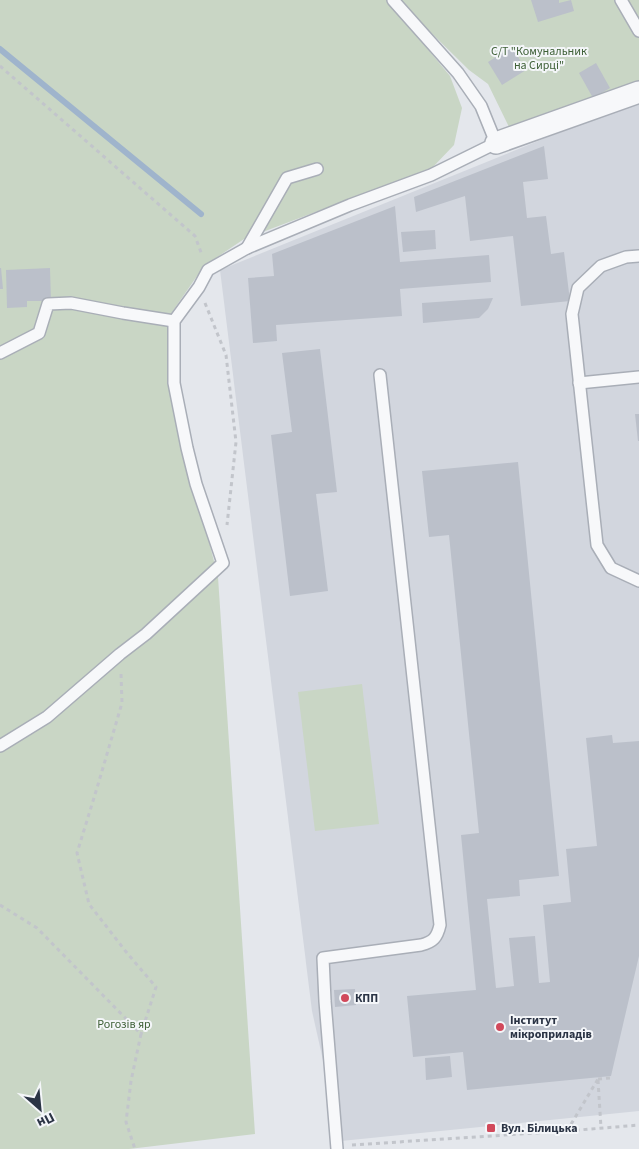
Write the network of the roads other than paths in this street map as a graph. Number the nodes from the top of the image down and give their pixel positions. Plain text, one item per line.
1 (394, 0) edge
2 (621, 0) edge
3 (639, 31) edge
4 (639, 92) edge
5 (496, 142) junction
6 (316, 169) dead end
7 (247, 248) junction
8 (639, 256) edge
9 (174, 321) junction
10 (0, 353) edge
11 (380, 375) dead end
12 (639, 377) edge
13 (579, 384) junction
14 (639, 581) edge
15 (0, 746) edge
16 (337, 1148) edge

1 - 5 lane
2 - 3 lane
4 - 5 street
5 - 7 lane
6 - 7 lane
7 - 9 lane
8 - 13 lane
9 - 10 lane
9 - 15 lane
11 - 16 lane
12 - 13 lane
13 - 14 lane

